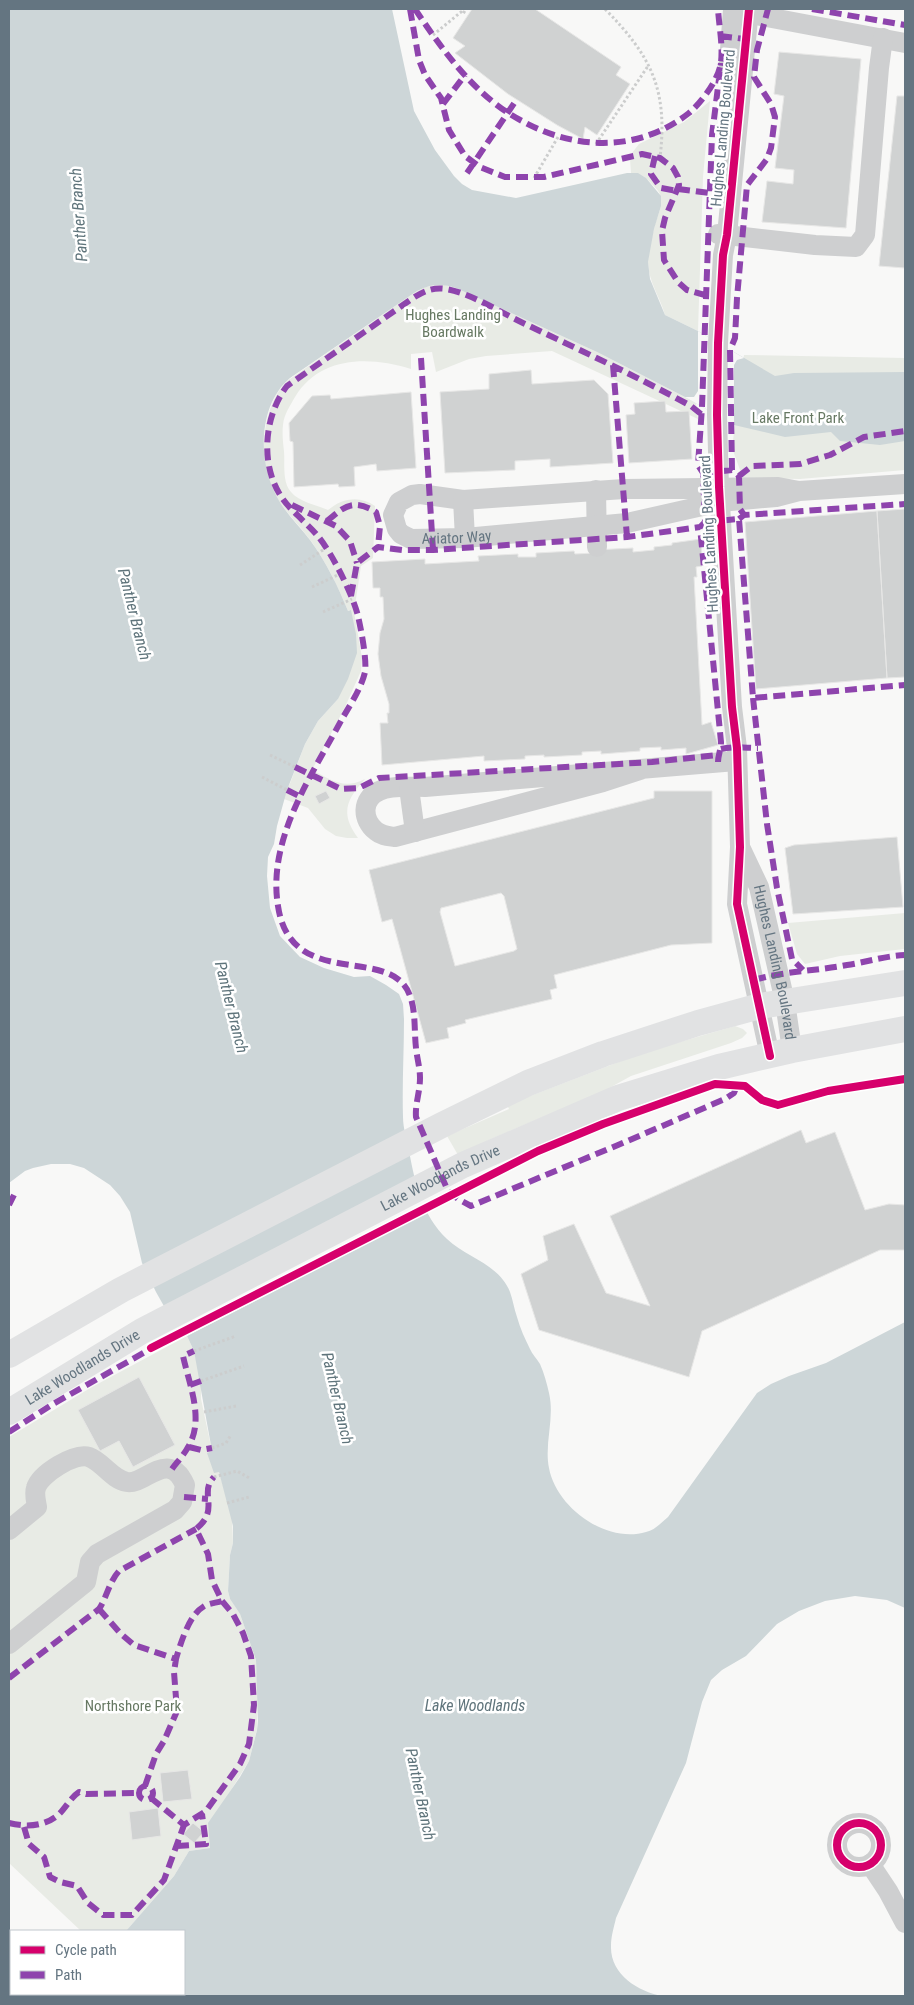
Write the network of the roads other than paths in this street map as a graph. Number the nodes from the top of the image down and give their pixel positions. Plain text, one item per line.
1 (736, 10) edge
2 (883, 38) junction
3 (905, 42) edge
4 (723, 234) junction
5 (905, 484) edge
6 (596, 490) junction
7 (720, 495) junction
8 (463, 500) junction
9 (597, 526) junction
10 (465, 538) junction
11 (597, 547) dead end
12 (736, 761) junction
13 (650, 763) junction
14 (408, 788) junction
15 (415, 832) junction
16 (905, 983) edge
17 (773, 1004) junction
18 (905, 1029) edge
19 (781, 1053) junction
20 (9, 1355) edge
21 (9, 1412) edge
22 (9, 1530) edge
23 (9, 1644) edge
24 (870, 1864) dead end
25 (905, 1923) edge

1 - 2 street
1 - 4 street, Hughes Landing Boulevard
2 - 3 street
2 - 4 street
4 - 7 street, Hughes Landing Boulevard
5 - 7 street, Aviator Way
6 - 7 street, Aviator Way
6 - 8 street, Aviator Way
6 - 9 street
7 - 9 street, Aviator Way
7 - 12 street, Hughes Landing Boulevard
8 - 10 street
8 - 10 street, Aviator Way
9 - 10 street, Aviator Way
9 - 11 street
12 - 13 street
12 - 17 street, Hughes Landing Boulevard
13 - 14 street
13 - 15 street
14 - 15 street
14 - 15 street
16 - 17 main road
17 - 19 street, Hughes Landing Boulevard
17 - 20 main road
18 - 19 main road, Lake Woodlands Drive
19 - 21 main road, Lake Woodlands Drive
22 - 23 street
24 - 25 street

